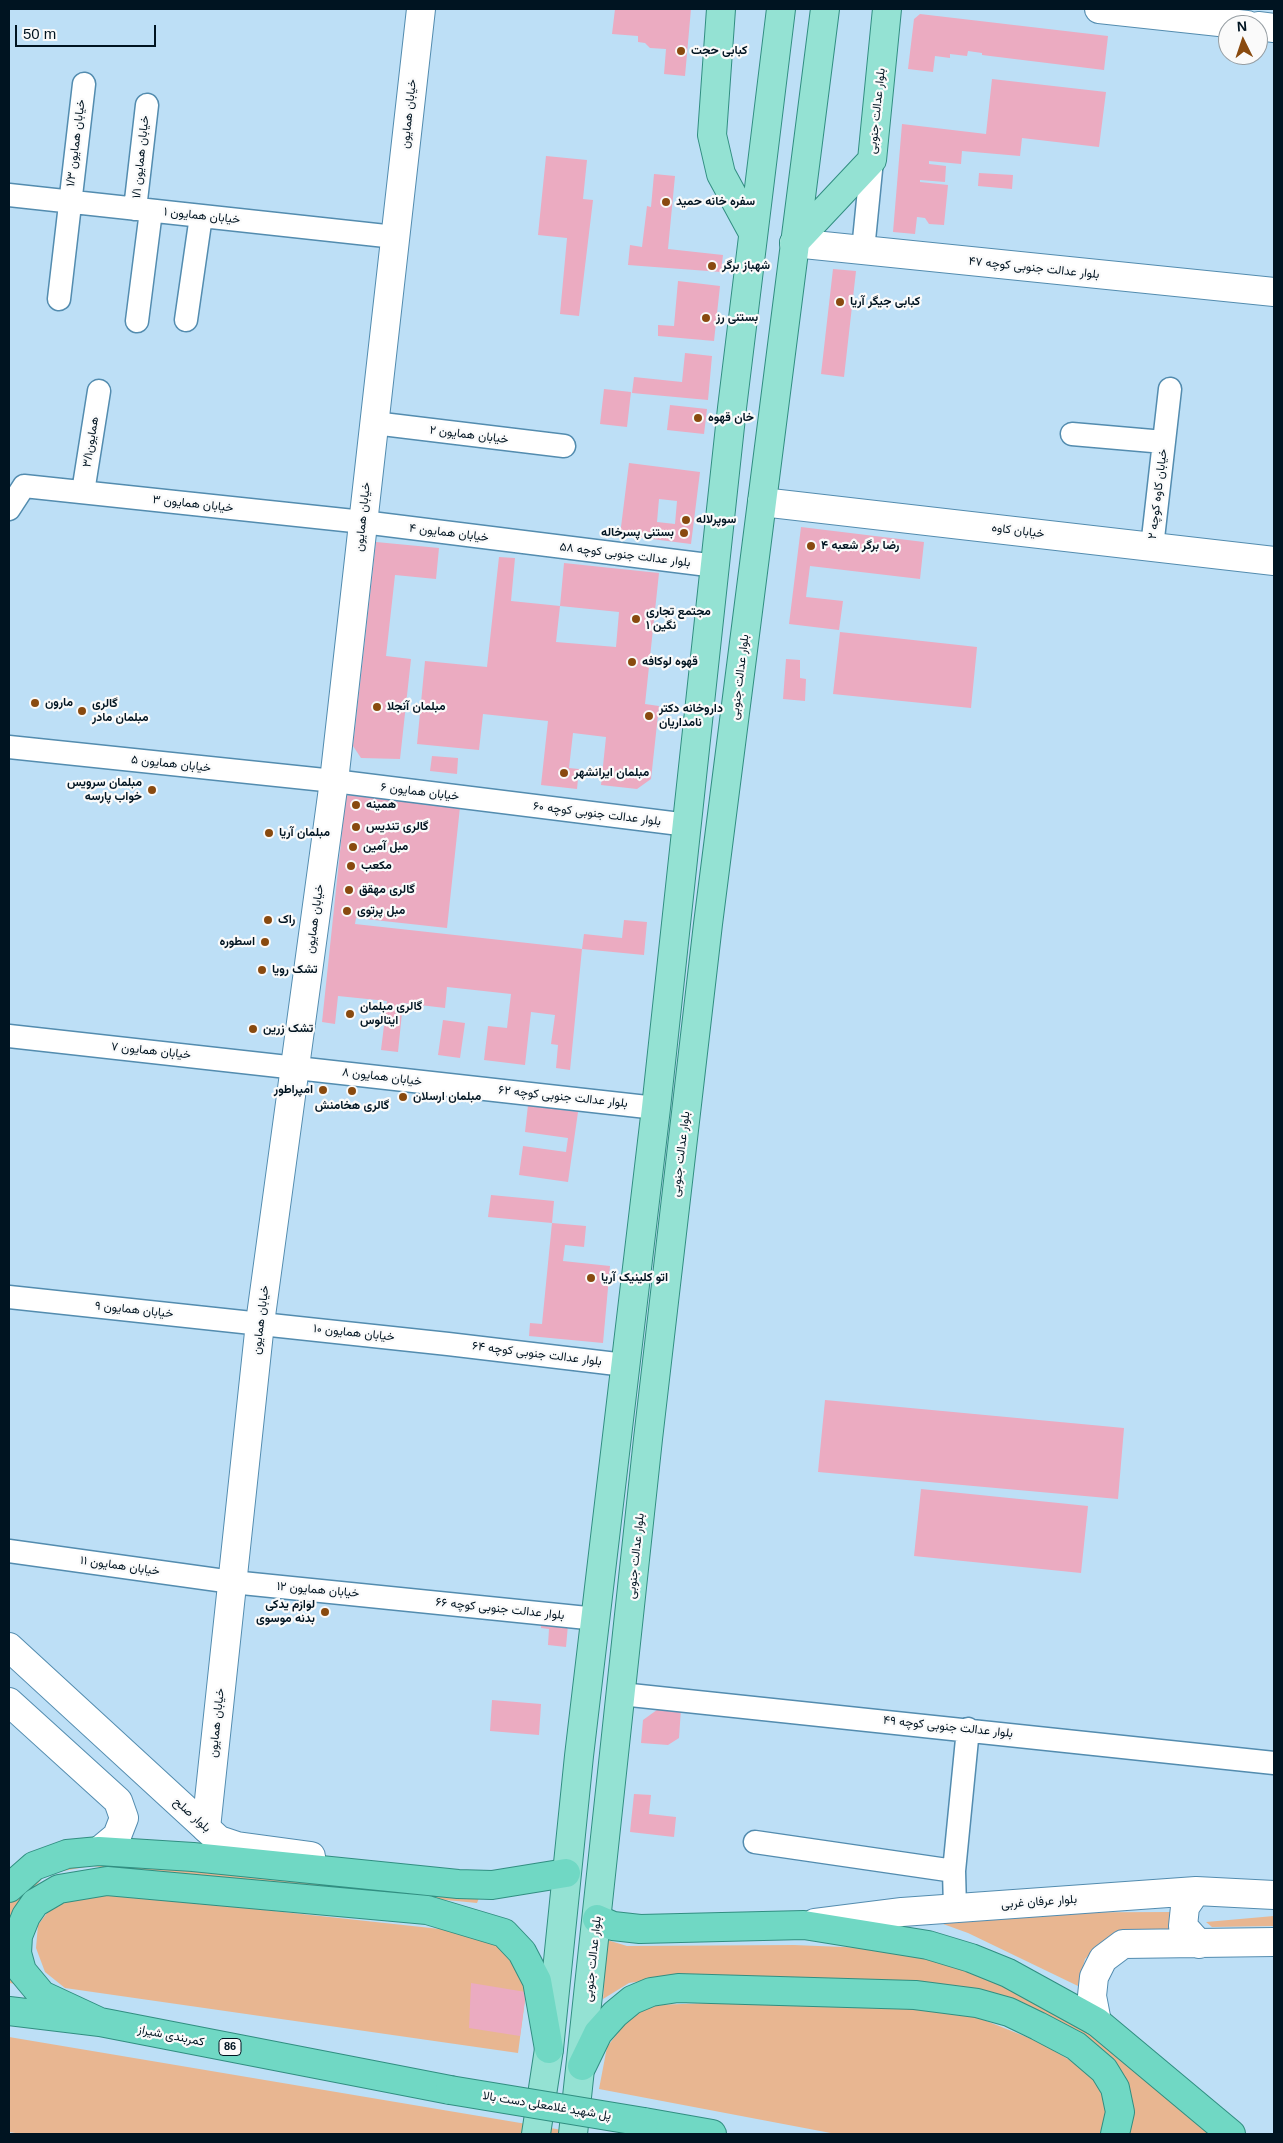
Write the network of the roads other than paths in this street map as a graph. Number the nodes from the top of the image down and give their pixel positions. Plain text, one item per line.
1 (421, 9) edge
2 (720, 9) edge
3 (781, 9) edge
4 (825, 9) edge
5 (887, 9) edge
6 (1099, 9) edge
7 (1218, 22) edge
8 (84, 84) dead end
9 (147, 104) dead end
10 (872, 160) junction
11 (9, 195) edge
12 (69, 201) junction
13 (143, 210) junction
14 (200, 216) junction
15 (752, 230) junction
16 (395, 237) junction
17 (794, 243) junction
18 (863, 250) junction
19 (1274, 292) edge
20 (59, 298) dead end
21 (186, 320) dead end
22 (138, 321) dead end
23 (1170, 389) dead end
24 (100, 391) dead end
25 (374, 424) junction
26 (1072, 434) dead end
27 (1164, 442) junction
28 (564, 446) dead end
29 (16, 479) edge
30 (83, 492) junction
31 (762, 502) junction
32 (9, 509) edge
33 (363, 522) junction
34 (535, 544) joint
35 (1152, 547) junction
36 (1274, 561) edge
37 (716, 566) junction
38 (9, 747) edge
39 (334, 781) junction
40 (506, 802) joint
41 (688, 825) junction
42 (677, 921) junction
43 (708, 924) junction
44 (9, 1036) edge
45 (294, 1066) junction
46 (470, 1087) joint
47 (656, 1108) junction
48 (9, 1297) edge
49 (260, 1323) junction
50 (448, 1344) joint
51 (625, 1366) junction
52 (9, 1551) edge
53 (232, 1582) junction
54 (404, 1598) joint
55 (597, 1619) junction
56 (9, 1647) edge
57 (30, 1667) junction
58 (9, 1687) edge
59 (621, 1694) junction
60 (9, 1702) edge
61 (968, 1729) junction
62 (1274, 1763) edge
63 (206, 1828) junction
64 (755, 1842) dead end
65 (99, 1851) junction
66 (954, 1871) junction
67 (566, 1874) junction
68 (426, 1881) junction
69 (9, 1888) edge
70 (1196, 1891) junction
71 (1274, 1895) edge
72 (955, 1908) junction
73 (597, 1919) junction
74 (804, 1925) junction
75 (1274, 1942) edge
76 (1199, 1944) junction
77 (9, 2011) edge
78 (100, 2022) junction
79 (1096, 2022) junction
80 (549, 2049) junction
81 (582, 2066) junction
82 (450, 2090) joint
83 (536, 2134) edge
84 (573, 2134) edge
85 (712, 2134) edge
86 (1115, 2134) edge
87 (1231, 2134) edge

1 - 16 street, خیابان همایون
2 - 15 main road
3 - 15 main road
4 - 17 main road, بلوار عدالت جنوبی
5 - 10 main road, بلوار عدالت جنوبی
6 - 7 street
8 - 12 street, خیابان همایون ۱/۳
9 - 13 street, خیابان همایون ۱/۱
10 - 17 main road, بلوار عدالت جنوبی
10 - 18 street
11 - 12 street, خیابان همایون ۱
12 - 13 street, خیابان همایون ۱
12 - 20 street, خیابان همایون ۱/۳
13 - 14 street, خیابان همایون ۱
13 - 22 street, خیابان همایون ۱/۱
14 - 16 street, خیابان همایون ۱
14 - 21 street
15 - 37 main road
16 - 25 street, خیابان همایون
17 - 18 street, بلوار عدالت جنوبی کوچه ۴۷
17 - 31 main road, بلوار عدالت جنوبی
18 - 19 street, بلوار عدالت جنوبی کوچه ۴۷
23 - 27 street, خیابان کاوه کوچه ۲
24 - 30 street, همایون۳/۱
25 - 28 street, خیابان همایون ۲
25 - 33 street, خیابان همایون
26 - 27 street, خیابان کاوه کوچه ۲
27 - 35 street, خیابان کاوه کوچه ۲
29 - 30 street, خیابان همایون ۳
29 - 32 street
30 - 33 street, خیابان همایون ۳
31 - 35 street, خیابان کاوه
31 - 43 main road, بلوار عدالت جنوبی
33 - 34 street, خیابان همایون ۴
33 - 39 street, خیابان همایون
34 - 37 street, بلوار عدالت جنوبی کوچه ۵۸
35 - 36 street, خیابان کاوه
37 - 41 main road
38 - 39 street, خیابان همایون ۵
39 - 40 street, خیابان همایون ۶
39 - 45 street, خیابان همایون
40 - 41 street, بلوار عدالت جنوبی کوچه ۶۰
41 - 42 main road
42 - 43 main road
42 - 47 main road
43 - 59 main road, بلوار عدالت جنوبی
44 - 45 street, خیابان همایون ۷
45 - 46 street, خیابان همایون ۸
45 - 49 street, خیابان همایون
46 - 47 street, بلوار عدالت جنوبی کوچه ۶۲
47 - 51 main road
48 - 49 street, خیابان همایون ۹
49 - 50 street, خیابان همایون ۱۰
49 - 53 street, خیابان همایون
50 - 51 street, بلوار عدالت جنوبی کوچه ۶۴
51 - 55 main road
52 - 53 street, خیابان همایون ۱۱
53 - 54 street, خیابان همایون ۱۲
53 - 63 street, خیابان همایون
54 - 55 street, بلوار عدالت جنوبی کوچه ۶۶
55 - 67 main road
56 - 57 street, بلوار صلح
57 - 58 street
57 - 63 street, بلوار صلح
59 - 61 street, بلوار عدالت جنوبی کوچه ۴۹
59 - 73 main road, بلوار عدالت جنوبی
60 - 65 street
61 - 62 street, بلوار عدالت جنوبی کوچه ۴۹
61 - 66 street
63 - 68 street, بلوار صلح
64 - 66 street
65 - 68 highway
65 - 69 highway
66 - 72 street
67 - 68 highway
67 - 80 main road
70 - 71 street, بلوار عرفان غربی
70 - 72 street, بلوار عرفان غربی
70 - 76 street
72 - 74 street, بلوار عرفان غربی
73 - 74 highway
73 - 81 main road, بلوار عدالت جنوبی
74 - 79 highway
75 - 76 street
76 - 79 street
77 - 78 highway, کمربندی شیراز / 86
78 - 80 highway
78 - 82 highway, کمربندی شیراز / 86
79 - 87 highway
80 - 83 main road
81 - 84 main road, بلوار عدالت جنوبی
81 - 86 highway
82 - 85 highway, پل شهید غلامعلی دست بالا / 86, bridge

